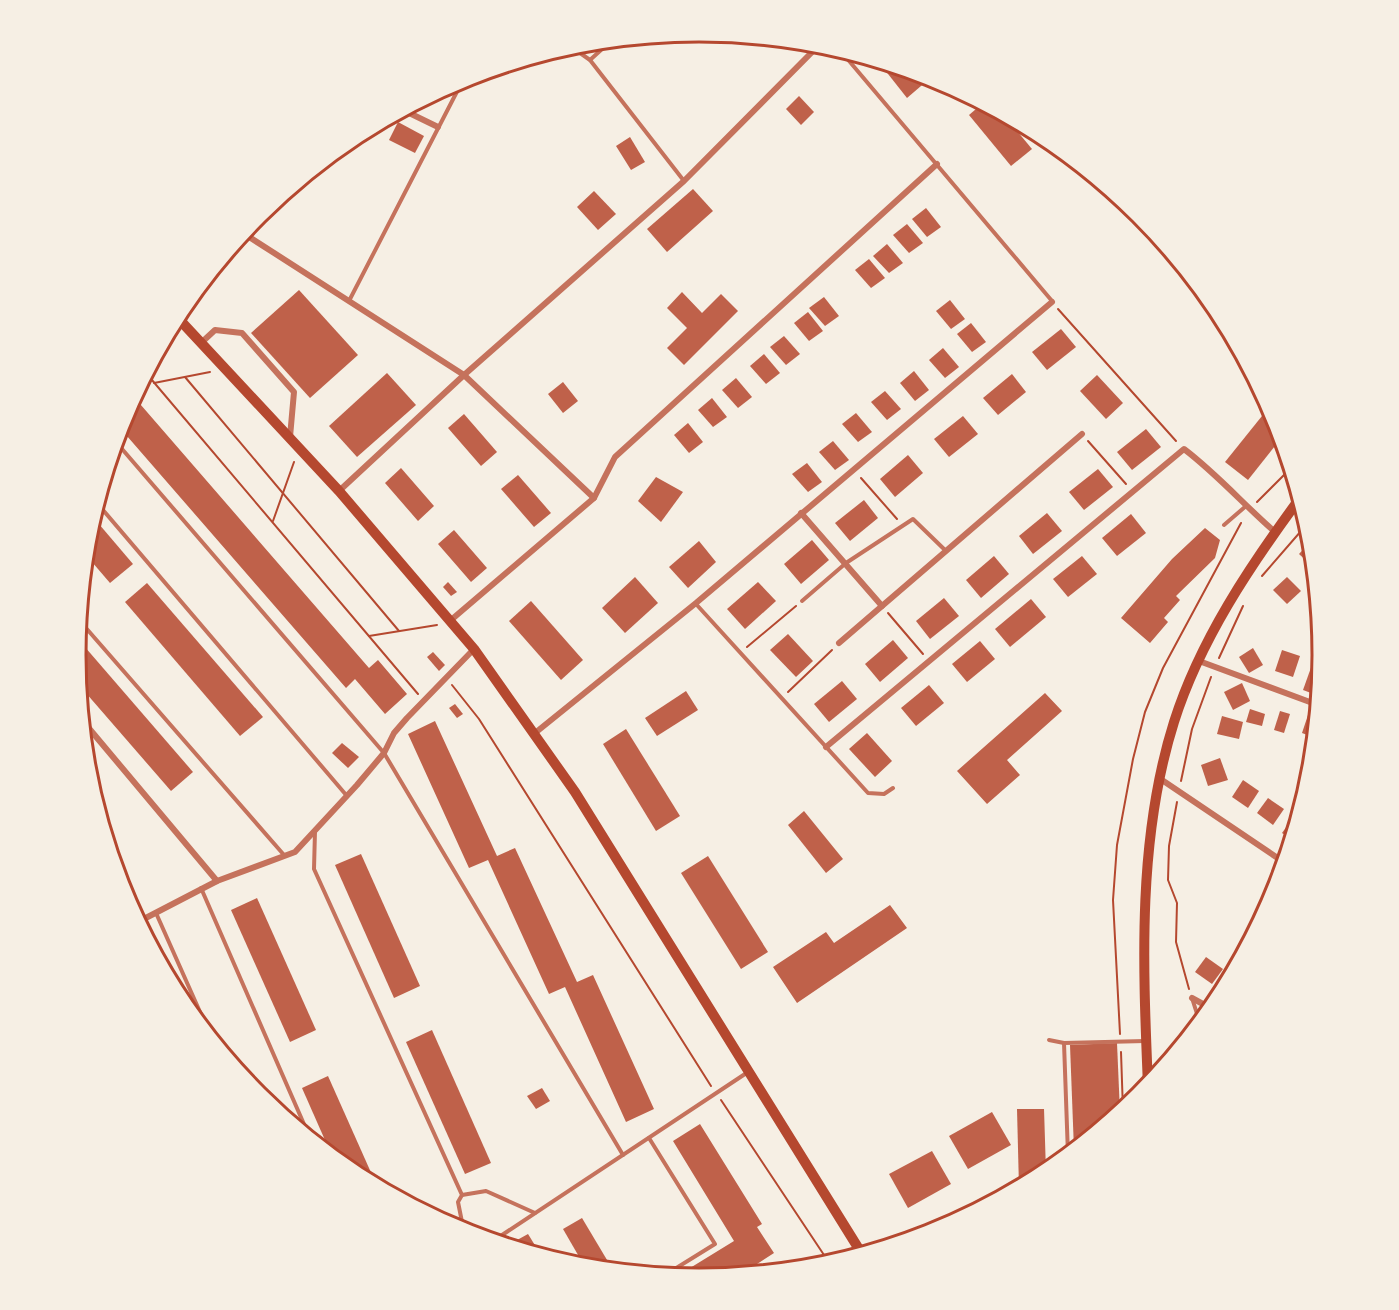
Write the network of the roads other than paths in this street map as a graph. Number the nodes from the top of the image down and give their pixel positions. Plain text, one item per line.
1 (601, 50) edge
2 (812, 53) edge
3 (581, 54) edge
4 (590, 60) junction
5 (849, 61) edge
6 (456, 93) edge
7 (411, 114) edge
8 (438, 128) junction
9 (937, 164) junction
10 (684, 181) junction
11 (251, 238) edge
12 (348, 302) junction
13 (1052, 302) joint
14 (183, 325) edge
15 (201, 343) junction
16 (464, 375) junction
17 (1082, 434) road end
18 (290, 438) junction
19 (122, 449) edge
20 (339, 491) junction
21 (594, 498) junction
22 (1246, 506) junction
23 (1294, 506) edge
24 (104, 510) edge
25 (801, 513) junction
26 (1224, 525) dead end
27 (1275, 532) junction
28 (946, 551) junction
29 (845, 564) junction
30 (802, 601) road end
31 (696, 603) junction
32 (882, 606) junction
33 (445, 622) junction
34 (87, 628) edge
35 (839, 643) road end
36 (474, 649) junction
37 (1199, 661) junction
38 (1310, 702) edge
39 (92, 732) edge
40 (535, 733) junction
41 (826, 747) junction
42 (384, 753) junction
43 (1159, 778) junction
44 (893, 788) dead end
45 (347, 796) junction
46 (315, 830) junction
47 (285, 855) junction
48 (1278, 858) edge
49 (217, 881) junction
50 (201, 888) junction
51 (156, 912) junction
52 (146, 918) edge
53 (1192, 998) joint
54 (1203, 1004) edge
55 (198, 1007) edge
56 (1197, 1013) edge
57 (1049, 1040) dead end
58 (1146, 1041) junction
59 (1064, 1042) junction
60 (749, 1072) junction
61 (1147, 1073) edge
62 (303, 1123) edge
63 (649, 1138) junction
64 (1068, 1145) edge
65 (623, 1155) junction
66 (462, 1195) junction
67 (536, 1212) junction
68 (461, 1219) edge
69 (502, 1235) edge
70 (858, 1247) edge
71 (677, 1267) edge

1 - 4 lane
2 - 10 street
3 - 4 lane
4 - 10 lane
5 - 9 lane
6 - 8 lane
7 - 8 street
8 - 12 lane
9 - 13 lane
9 - 21 street
10 - 16 street
11 - 12 street
12 - 16 street
13 - 25 street
14 - 15 main road
15 - 18 main road
15 - 18 street
16 - 20 street
16 - 21 street
17 - 28 street
18 - 20 main road
19 - 42 lane
20 - 33 main road
21 - 33 street
22 - 26 lane
22 - 27 street
22 - 41 street
23 - 27 main road
24 - 45 lane
25 - 29 street
25 - 31 street
27 - 37 main road
28 - 29 lane
28 - 32 street
29 - 30 lane
29 - 32 street
31 - 40 street
31 - 41 lane
32 - 35 street
33 - 36 main road
34 - 47 lane
36 - 40 main road
36 - 42 street
37 - 38 street
37 - 43 main road
39 - 49 street
40 - 60 main road
41 - 44 lane
42 - 45 street
42 - 65 lane
43 - 48 street
43 - 58 main road
45 - 46 street
46 - 47 street
46 - 66 lane
47 - 49 street
49 - 50 street
50 - 51 street
50 - 62 lane
51 - 52 street
51 - 55 lane
53 - 54 street
53 - 56 lane
57 - 59 lane
58 - 59 lane
58 - 61 main road
59 - 64 lane
60 - 63 lane
60 - 70 main road
63 - 65 lane
63 - 71 lane
65 - 67 lane
66 - 67 lane
66 - 68 lane
67 - 69 lane

